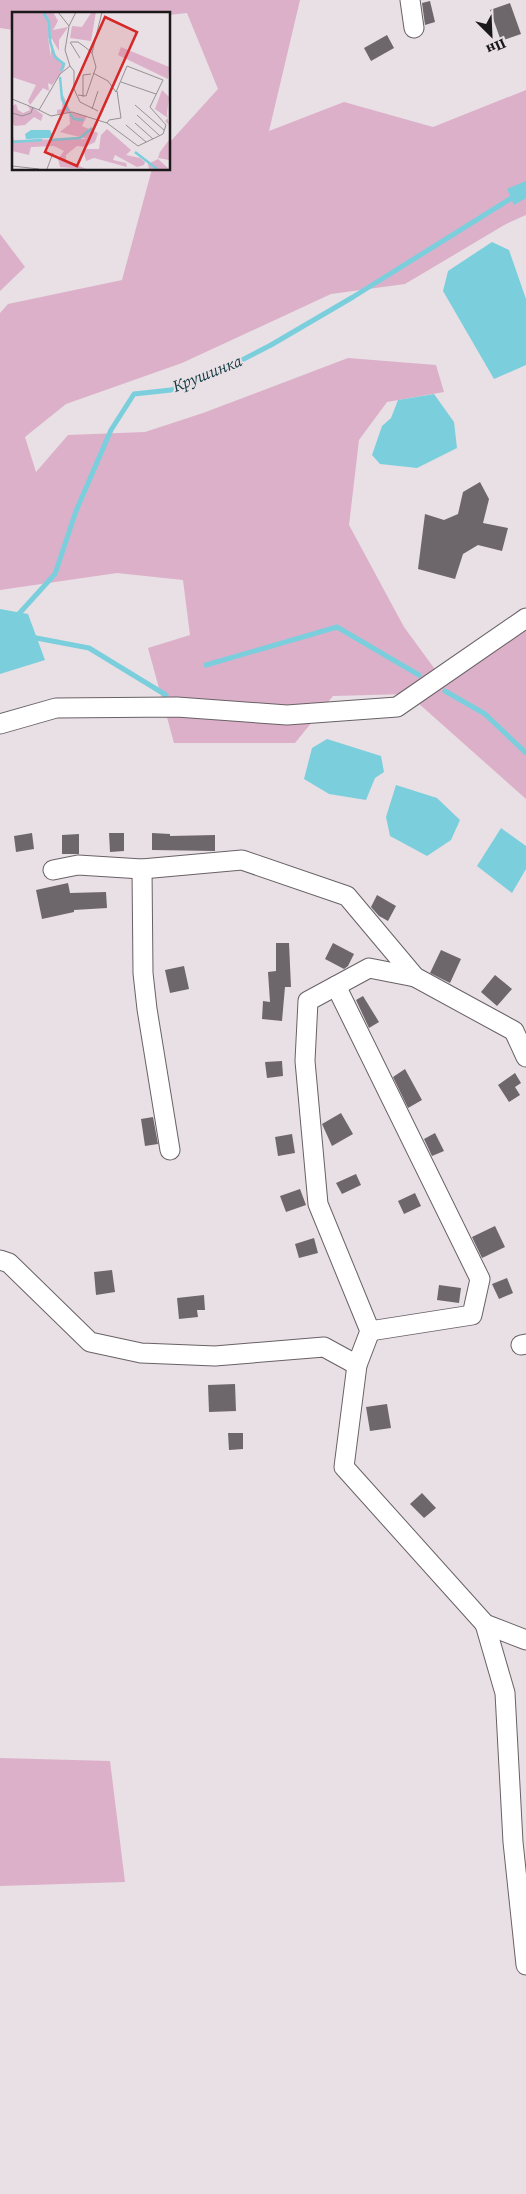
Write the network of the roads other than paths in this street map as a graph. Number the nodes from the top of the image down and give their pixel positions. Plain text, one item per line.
1 (410, 0) edge
2 (414, 28) dead end
3 (526, 618) edge
4 (0, 724) edge
5 (142, 869) junction
6 (53, 870) dead end
7 (415, 977) junction
8 (336, 986) junction
9 (526, 1058) edge
10 (170, 1150) dead end
11 (0, 1260) edge
12 (370, 1331) junction
13 (357, 1365) junction
14 (485, 1624) junction
15 (526, 1640) edge
16 (526, 1965) edge

1 - 2 street
3 - 4 street
5 - 6 street
5 - 7 street
5 - 10 street
7 - 8 street
7 - 9 street
8 - 12 street
8 - 12 street
11 - 13 street
12 - 13 street
13 - 14 street
14 - 15 street
14 - 16 street

